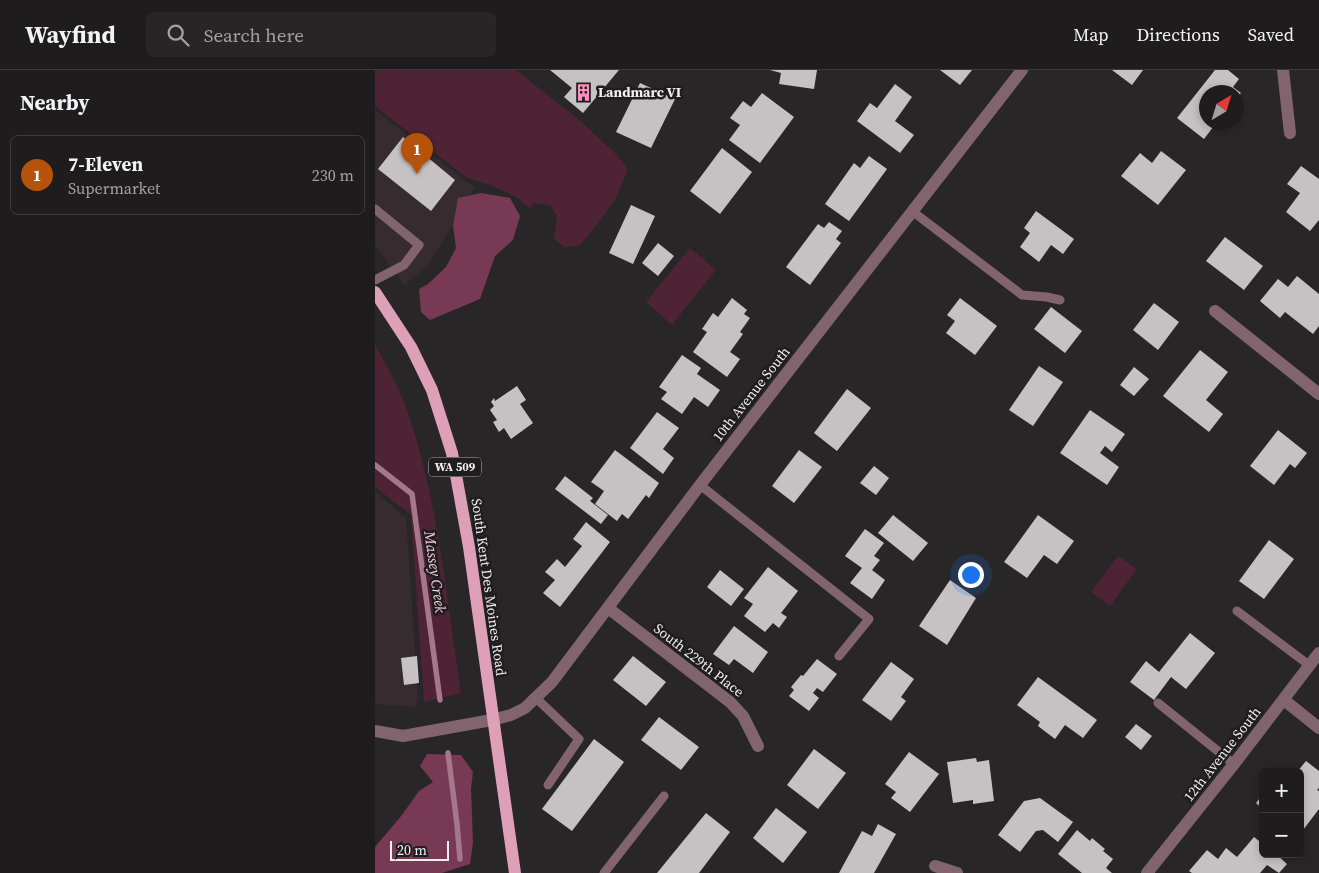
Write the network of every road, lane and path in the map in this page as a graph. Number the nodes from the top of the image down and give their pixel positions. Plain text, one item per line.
1 (1022, 70) edge
2 (1283, 70) edge
3 (1290, 133) dead end
4 (375, 208) edge
5 (912, 211) junction
6 (375, 280) edge
7 (375, 292) edge
8 (1060, 300) dead end
9 (1215, 311) dead end
10 (1319, 394) edge
11 (700, 485) junction
12 (608, 608) junction
13 (1237, 611) dead end
14 (1319, 653) edge
15 (839, 656) dead end
16 (1309, 665) junction
17 (536, 698) junction
18 (1284, 700) junction
19 (1158, 703) dead end
20 (493, 720) junction
21 (1319, 728) edge
22 (375, 731) edge
23 (758, 746) dead end
24 (1235, 764) junction
25 (548, 785) dead end
26 (664, 796) dead end
27 (935, 866) dead end
28 (515, 873) edge
29 (604, 873) edge
30 (957, 873) edge
31 (1147, 873) edge

1 - 5 street, 10th Avenue South
2 - 3 street
4 - 6 lane
5 - 8 lane
5 - 11 street, 10th Avenue South
7 - 20 main road, South Kent Des Moines Road / WA 509
9 - 10 street
11 - 12 street, 10th Avenue South
11 - 15 lane
12 - 17 street, 10th Avenue South
12 - 23 street, South 229th Place
13 - 16 lane
14 - 16 street, 12th Avenue South
16 - 18 street, 12th Avenue South
17 - 20 street, 10th Avenue South
17 - 25 lane
18 - 21 street
18 - 24 street, 12th Avenue South
19 - 24 lane
20 - 22 street, 10th Avenue South
20 - 28 main road, South Kent Des Moines Road / WA 509
24 - 31 street, 12th Avenue South
26 - 29 lane
27 - 30 street

